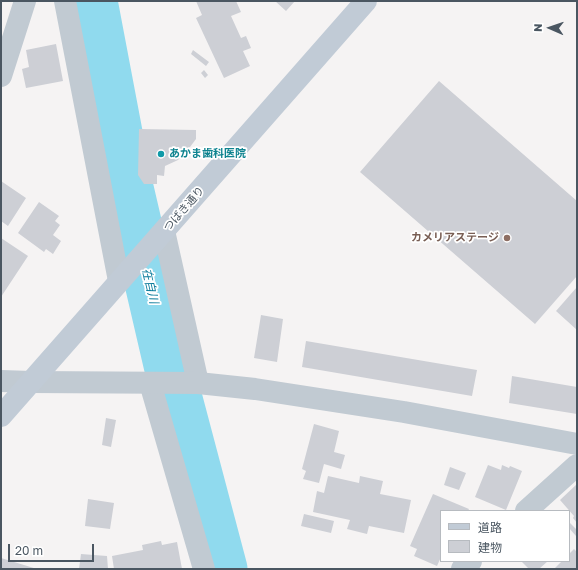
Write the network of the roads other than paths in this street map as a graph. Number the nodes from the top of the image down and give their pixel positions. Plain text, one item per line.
1 (25, 1) edge
2 (65, 1) edge
3 (366, 1) edge
4 (1, 76) edge
5 (160, 236) junction
6 (125, 274) junction
7 (1, 381) edge
8 (31, 382) junction
9 (156, 383) junction
10 (192, 383) junction
11 (1, 416) edge
12 (577, 444) edge
13 (577, 465) edge
14 (527, 510) edge
15 (470, 562) edge
16 (204, 569) edge
17 (462, 569) edge

1 - 4 street
2 - 6 street
3 - 5 main road, つばき通り
5 - 6 main road, つばき通り
5 - 10 street
6 - 8 main road, つばき通り
7 - 8 street
8 - 9 street
8 - 11 main road, つばき通り
9 - 10 street
9 - 16 street
10 - 12 street
13 - 14 street
15 - 17 street

